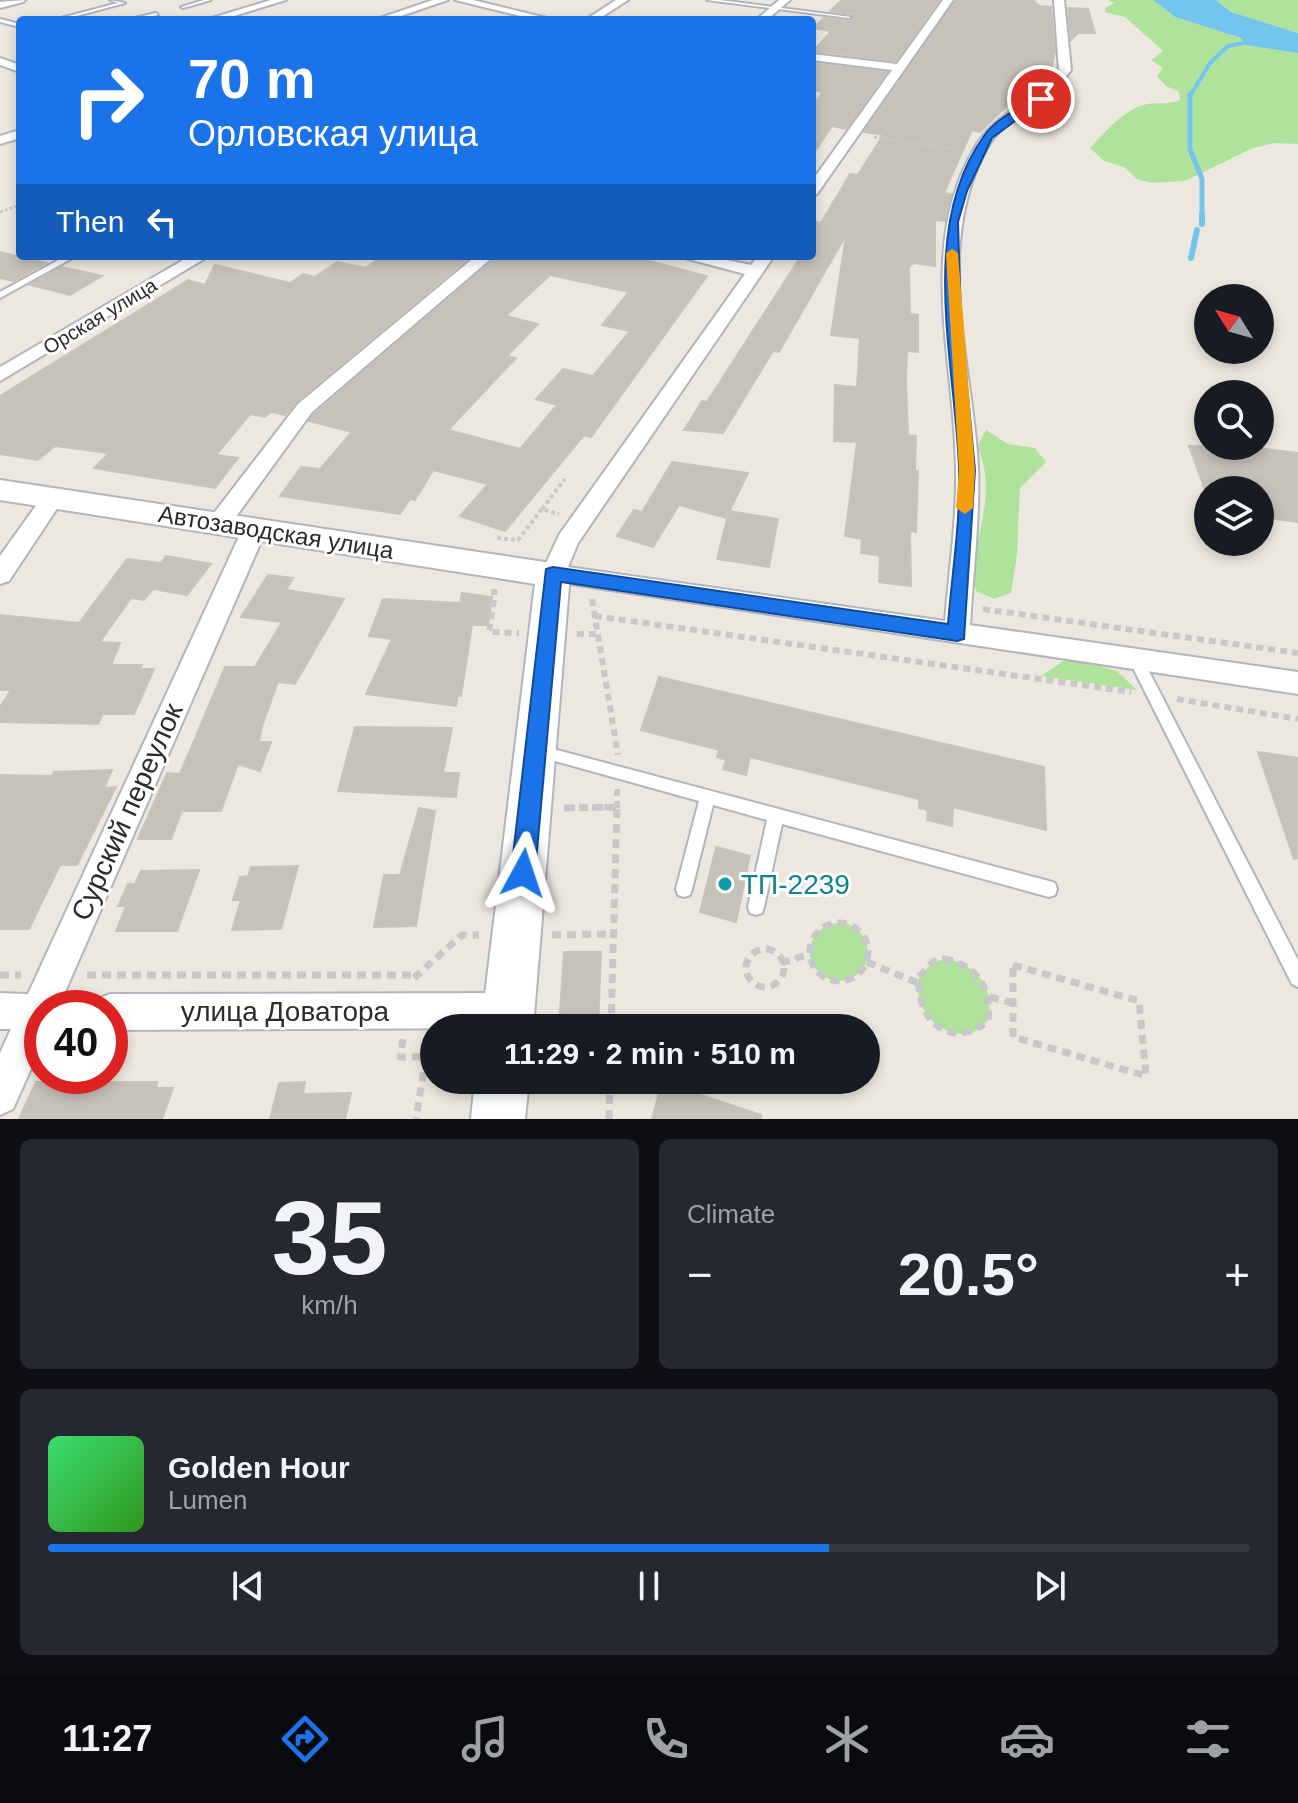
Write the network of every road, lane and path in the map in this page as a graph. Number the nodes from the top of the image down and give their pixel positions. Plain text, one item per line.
1 (20, 0) edge
2 (112, 0) edge
3 (209, 0) edge
4 (443, 0) edge
5 (460, 0) edge
6 (623, 0) edge
7 (709, 0) edge
8 (785, 0) edge
9 (948, 0) edge
10 (1059, 0) edge
11 (271, 1) edge
12 (0, 5) edge
13 (183, 7) dead end
14 (775, 8) junction
15 (156, 14) dead end
16 (71, 16) edge
17 (148, 16) edge
18 (223, 16) edge
19 (392, 16) edge
20 (532, 16) edge
21 (597, 16) edge
22 (766, 16) edge
23 (849, 17) dead end
24 (816, 58) edge
25 (900, 68) junction
26 (853, 134) junction
27 (980, 153) junction
28 (816, 185) edge
29 (65, 260) edge
30 (194, 260) edge
31 (481, 260) edge
32 (722, 260) edge
33 (760, 264) edge
34 (0, 295) edge
35 (0, 375) edge
36 (565, 479) dead end
37 (0, 490) edge
38 (53, 498) junction
39 (542, 509) junction
40 (581, 521) junction
41 (219, 523) junction
42 (255, 528) junction
43 (489, 536) dead end
44 (553, 574) junction
45 (0, 575) edge
46 (597, 581) junction
47 (481, 590) dead end
48 (594, 615) junction
49 (547, 633) junction
50 (957, 633) junction
51 (598, 634) junction
52 (1135, 658) junction
53 (1298, 683) edge
54 (1154, 696) junction
55 (1298, 719) edge
56 (535, 750) junction
57 (617, 772) junction
58 (708, 797) junction
59 (616, 807) junction
60 (776, 815) junction
61 (562, 820) dead end
62 (684, 889) dead end
63 (1049, 889) dead end
64 (756, 907) dead end
65 (613, 934) junction
66 (483, 935) dead end
67 (551, 935) dead end
68 (810, 954) junction
69 (1293, 959) edge
70 (867, 962) junction
71 (781, 963) junction
72 (0, 975) edge
73 (54, 975) junction
74 (1298, 978) edge
75 (918, 983) junction
76 (48, 990) edge
77 (990, 997) junction
78 (1013, 1003) junction
79 (0, 1011) edge
80 (24, 1012) edge
81 (128, 1012) edge
82 (509, 1014) edge
83 (611, 1014) edge
84 (420, 1017) edge
85 (24, 1046) edge
86 (400, 1057) dead end
87 (501, 1094) edge
88 (610, 1094) edge
89 (0, 1096) edge
90 (416, 1119) edge
91 (498, 1119) edge
92 (609, 1119) edge

1 - 12 street
2 - 16 lane
3 - 13 lane
4 - 19 street
5 - 20 street
6 - 21 street
7 - 14 lane
8 - 14 street
9 - 25 street
10 - 27 street
11 - 18 street
14 - 22 street
14 - 23 lane
15 - 17 lane
24 - 25 street
25 - 26 street
26 - 27 path
26 - 28 street
27 - 50 street
29 - 34 lane
30 - 35 street, Орская улица
31 - 41 street
32 - 33 street
33 - 40 street
36 - 39 path
37 - 38 street, Автозаводская улица
38 - 41 street, Автозаводская улица
38 - 45 street
39 - 40 path
39 - 43 path
40 - 44 street
41 - 42 street, Автозаводская улица
42 - 44 street, Автозаводская улица
42 - 73 street, Сурский переулок
44 - 46 street
44 - 49 street
46 - 48 path
46 - 50 street
47 - 49 path
48 - 51 path
48 - 54 path
49 - 51 path
49 - 56 street
50 - 52 street
51 - 57 path
52 - 53 street
52 - 54 lane
54 - 55 path
54 - 69 lane
56 - 57 lane
56 - 82 street
57 - 58 lane
57 - 59 path
58 - 60 lane
58 - 62 lane
59 - 61 path
59 - 65 path
60 - 63 lane
60 - 64 lane
65 - 67 path
65 - 83 path
66 - 73 path
68 - 70 path
68 - 70 path
68 - 71 path
69 - 74 lane
70 - 75 path
71 - 71 path
72 - 73 path
73 - 76 street, Сурский переулок
75 - 77 path
75 - 77 path
77 - 78 path
78 - 78 path
79 - 80 street
81 - 84 street, улица Доватора
85 - 89 street, Сурский переулок
86 - 90 path
87 - 91 street
88 - 92 path

